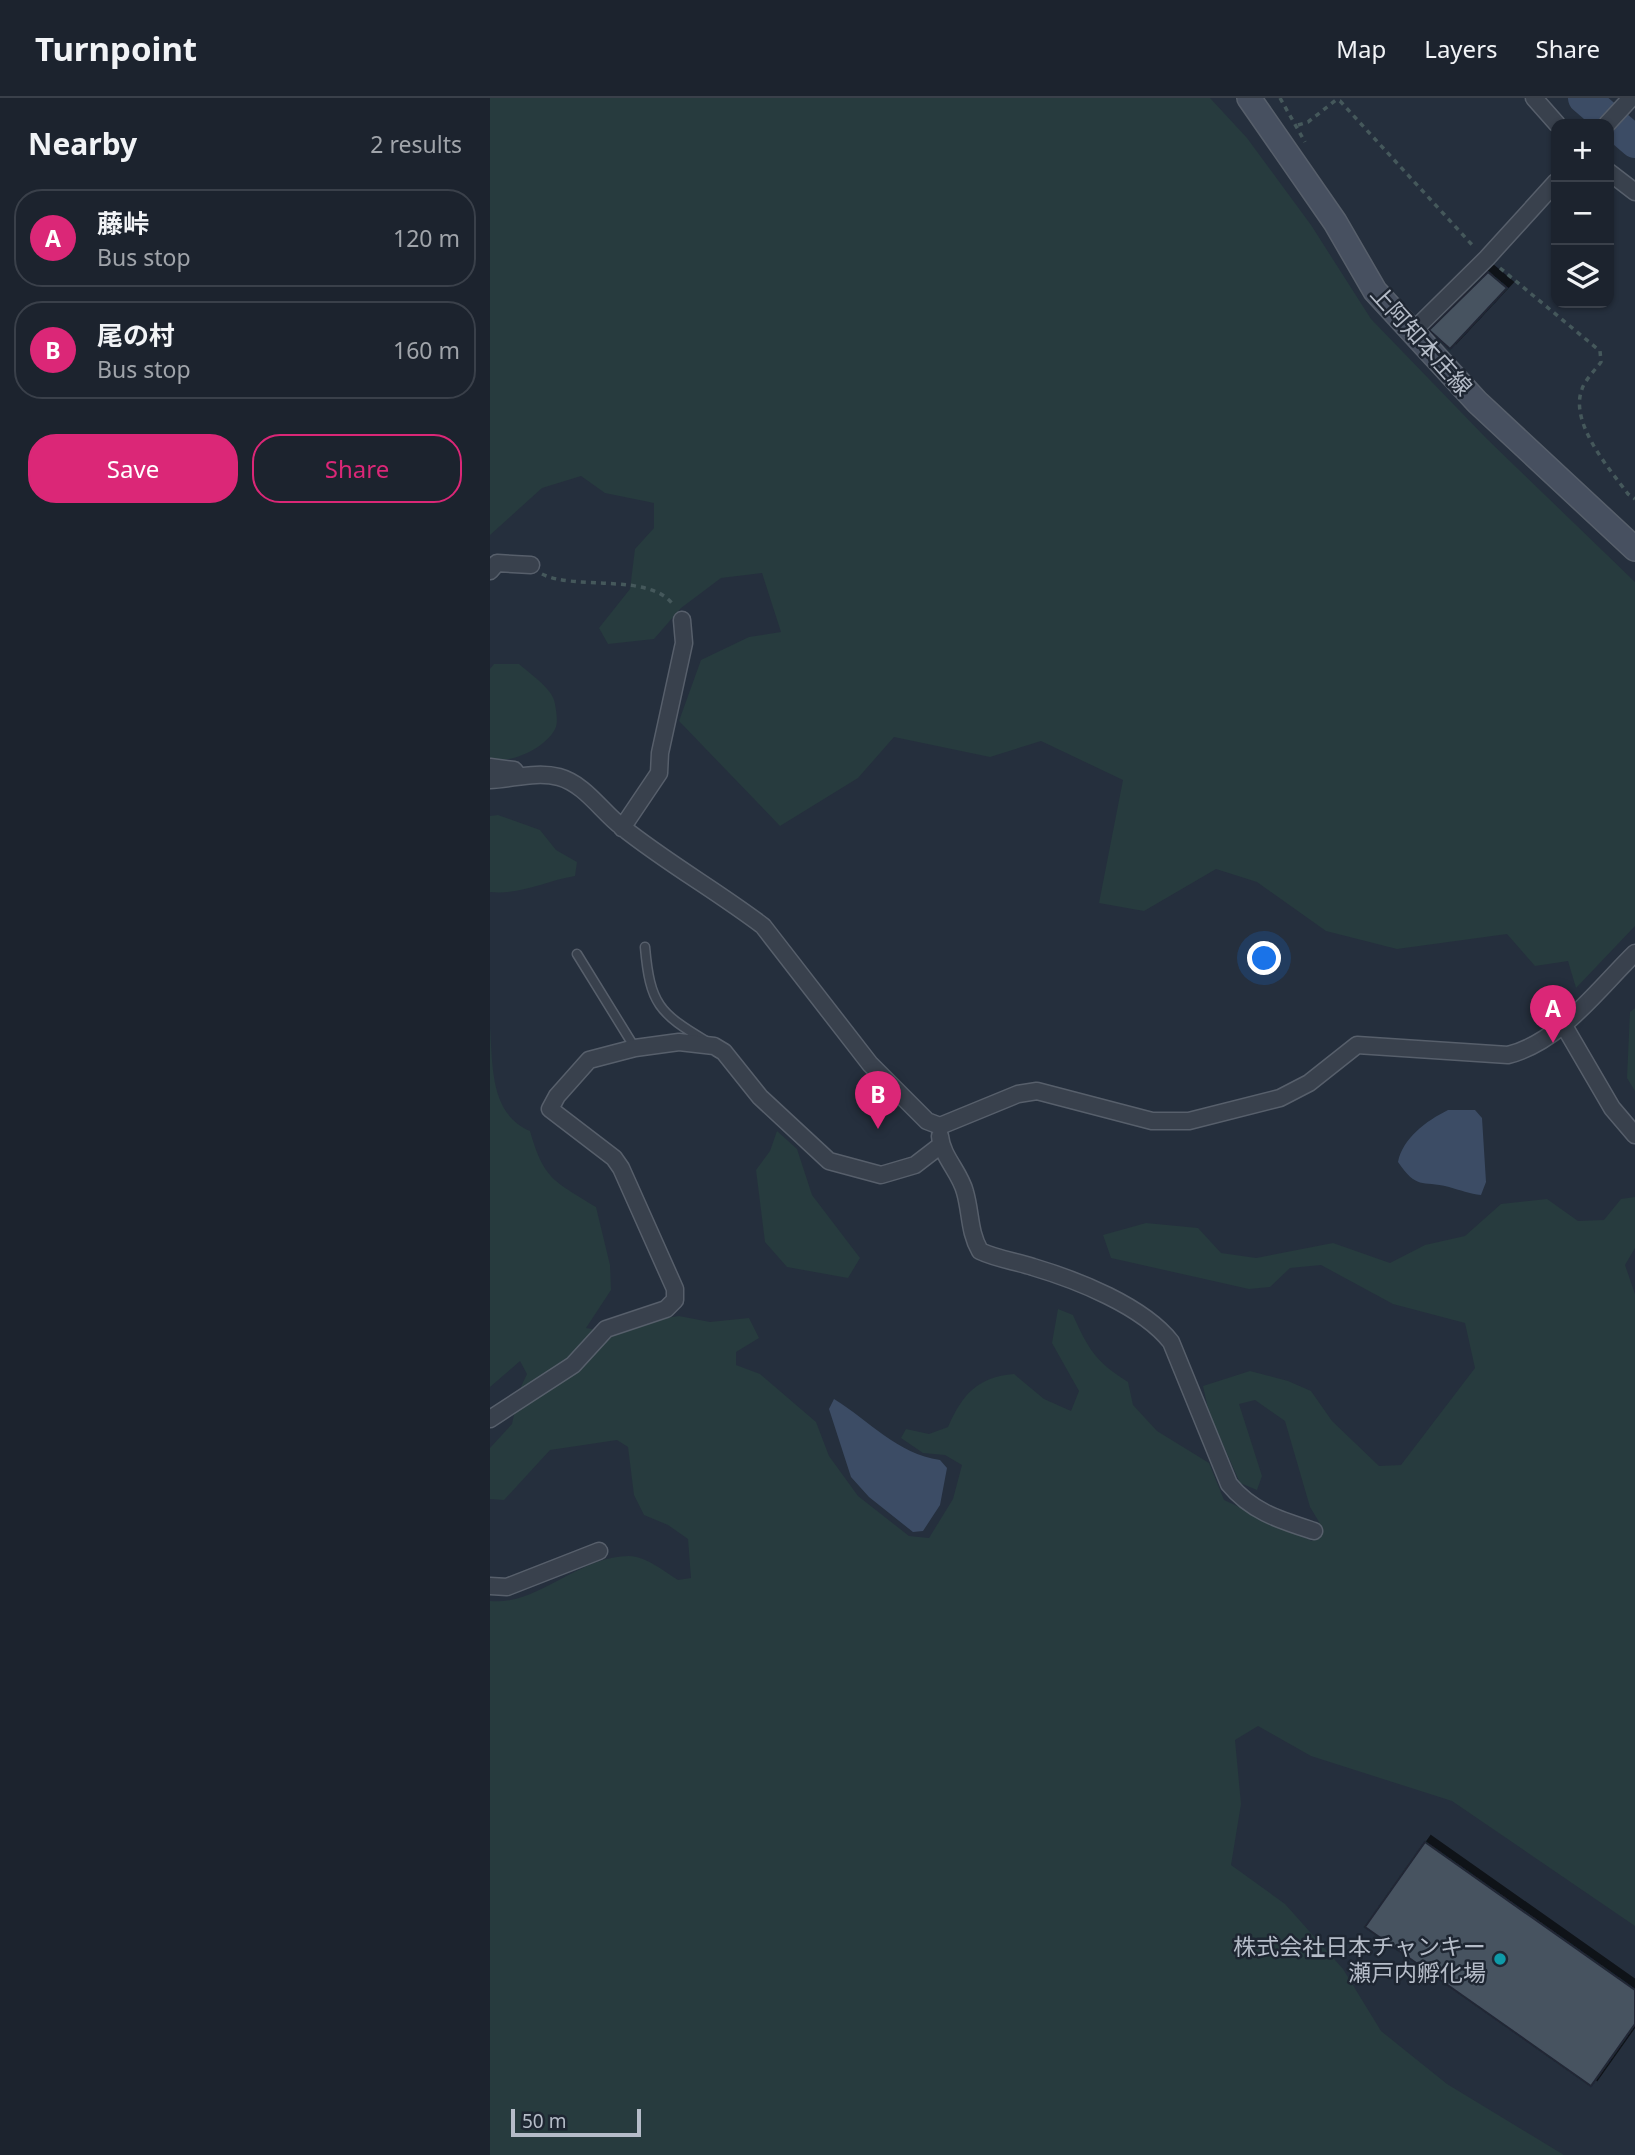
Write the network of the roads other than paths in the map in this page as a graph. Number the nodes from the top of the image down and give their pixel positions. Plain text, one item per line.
1 (1249, 98) edge
2 (1534, 98) edge
3 (1629, 100) edge
4 (1553, 119) edge
5 (1612, 119) edge
6 (1614, 176) edge
7 (1551, 187) edge
8 (1635, 192) edge
9 (1411, 333) junction
10 (1635, 549) edge
11 (531, 565) road end
12 (490, 571) edge
13 (682, 620) road end
14 (490, 767) edge
15 (520, 776) junction
16 (490, 780) edge
17 (622, 828) junction
18 (645, 947) dead end
19 (1635, 953) edge
20 (576, 954) dead end
21 (1563, 1024) junction
22 (715, 1046) junction
23 (635, 1048) junction
24 (940, 1126) junction
25 (1635, 1135) edge
26 (941, 1145) junction
27 (490, 1419) edge
28 (1314, 1531) dead end
29 (598, 1551) dead end
30 (490, 1586) edge

1 - 9 main road, 上阿知本庄線
2 - 4 street
3 - 5 street
6 - 8 street
7 - 9 street
9 - 10 main road, 上阿知本庄線
11 - 12 street
13 - 17 street
14 - 15 street
15 - 16 street
15 - 17 street
17 - 24 street
18 - 22 lane
19 - 21 street
20 - 23 lane
21 - 24 street
21 - 25 street
22 - 23 street
22 - 26 street
23 - 27 street
24 - 26 street
26 - 28 street
29 - 30 street

